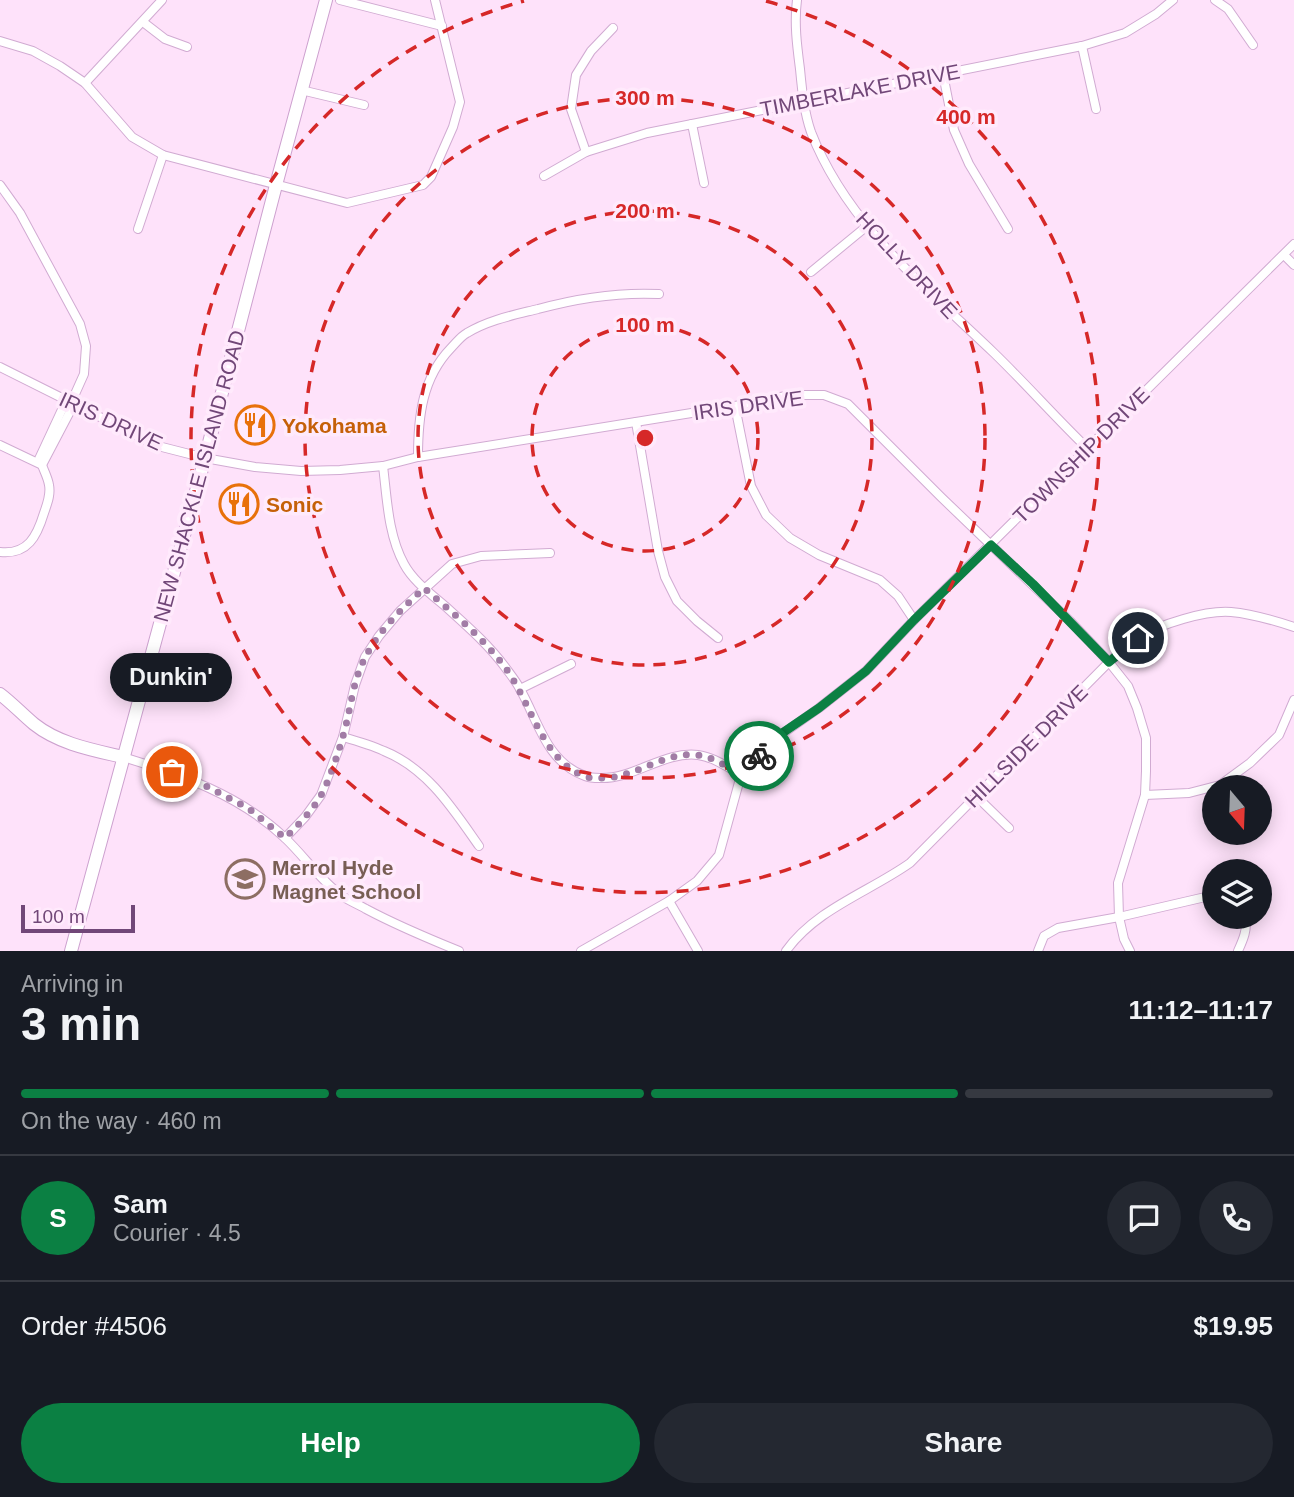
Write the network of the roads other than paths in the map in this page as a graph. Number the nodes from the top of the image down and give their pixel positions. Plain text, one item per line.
1 (162, 0) edge
2 (326, 0) edge
3 (340, 0) edge
4 (435, 0) edge
5 (797, 0) edge
6 (1173, 0) edge
7 (1215, 0) edge
8 (143, 22) junction
9 (442, 26) junction
10 (613, 28) dead end
11 (0, 41) edge
12 (1082, 46) junction
13 (1252, 46) dead end
14 (187, 47) dead end
15 (943, 74) junction
16 (85, 83) junction
17 (302, 90) junction
18 (803, 101) junction
19 (364, 105) dead end
20 (1096, 108) dead end
21 (692, 124) junction
22 (586, 152) junction
23 (163, 155) junction
24 (544, 176) dead end
25 (705, 183) dead end
26 (0, 185) edge
27 (276, 185) junction
28 (867, 226) junction
29 (138, 229) dead end
30 (1008, 229) dead end
31 (1294, 244) edge
32 (1284, 255) junction
33 (1294, 265) edge
34 (811, 272) dead end
35 (659, 294) dead end
36 (0, 367) edge
37 (70, 403) junction
38 (735, 406) junction
39 (636, 422) junction
40 (0, 444) edge
41 (1087, 448) junction
42 (418, 457) junction
43 (205, 458) junction
44 (39, 463) junction
45 (383, 466) junction
46 (991, 545) junction
47 (0, 552) edge
48 (550, 553) dead end
49 (424, 588) junction
50 (914, 620) junction
51 (1294, 627) edge
52 (718, 638) dead end
53 (1109, 662) junction
54 (571, 664) dead end
55 (520, 689) junction
56 (0, 694) edge
57 (1294, 700) edge
58 (343, 737) junction
59 (123, 757) junction
60 (741, 775) junction
61 (1145, 795) junction
62 (977, 797) junction
63 (1009, 828) dead end
64 (285, 838) junction
65 (480, 846) dead end
66 (1202, 898) edge
67 (669, 901) junction
68 (1119, 917) junction
69 (1245, 929) edge
70 (71, 951) edge
71 (459, 951) edge
72 (581, 951) edge
73 (698, 951) edge
74 (786, 951) edge
75 (1038, 951) edge
76 (1130, 951) edge
77 (1238, 951) edge

1 - 8 street
2 - 17 main road, NEW SHACKLE ISLAND ROAD
3 - 9 street
4 - 9 street
5 - 18 street, HOLLY DRIVE
6 - 12 street, TIMBERLAKE DRIVE
7 - 13 street
8 - 14 street
8 - 16 street
9 - 27 street
10 - 22 street
11 - 16 street
12 - 15 street, TIMBERLAKE DRIVE
12 - 20 street
15 - 18 street, TIMBERLAKE DRIVE
15 - 30 street
16 - 23 street
17 - 19 street
17 - 27 main road, NEW SHACKLE ISLAND ROAD
18 - 21 street, TIMBERLAKE DRIVE
18 - 28 street, HOLLY DRIVE
21 - 22 street, TIMBERLAKE DRIVE
21 - 25 street
22 - 24 street, TIMBERLAKE DRIVE
23 - 27 street
23 - 29 street
26 - 37 street
27 - 43 main road, NEW SHACKLE ISLAND ROAD
28 - 34 street
28 - 41 street, HOLLY DRIVE
31 - 32 street, TOWNSHIP DRIVE
32 - 33 street
32 - 41 street, TOWNSHIP DRIVE
35 - 42 street
36 - 37 street, IRIS DRIVE
37 - 43 street, IRIS DRIVE
37 - 44 street
38 - 39 street, IRIS DRIVE
38 - 46 street, IRIS DRIVE
38 - 50 street
39 - 42 street, IRIS DRIVE
39 - 52 street
40 - 44 street
41 - 46 street, TOWNSHIP DRIVE
42 - 45 street, IRIS DRIVE
43 - 45 street, IRIS DRIVE
43 - 59 main road, NEW SHACKLE ISLAND ROAD
44 - 47 street
45 - 49 street
46 - 50 street, TOWNSHIP DRIVE
46 - 53 street, IRIS DRIVE
48 - 49 street
49 - 55 street
49 - 58 street
50 - 60 street, TOWNSHIP DRIVE
51 - 53 street, HILLSIDE DRIVE
53 - 61 street, IRIS DRIVE
53 - 62 street, HILLSIDE DRIVE
54 - 55 street
55 - 60 street
56 - 59 main road
57 - 61 street
58 - 64 street
58 - 65 street
59 - 64 street
59 - 70 main road, NEW SHACKLE ISLAND ROAD
60 - 67 street, TOWNSHIP DRIVE
61 - 68 street, IRIS DRIVE
62 - 63 street
62 - 74 street, HILLSIDE DRIVE
64 - 71 street
66 - 68 street
67 - 72 street, TOWNSHIP DRIVE
67 - 73 street
68 - 75 street
68 - 76 street, IRIS DRIVE
69 - 77 street

